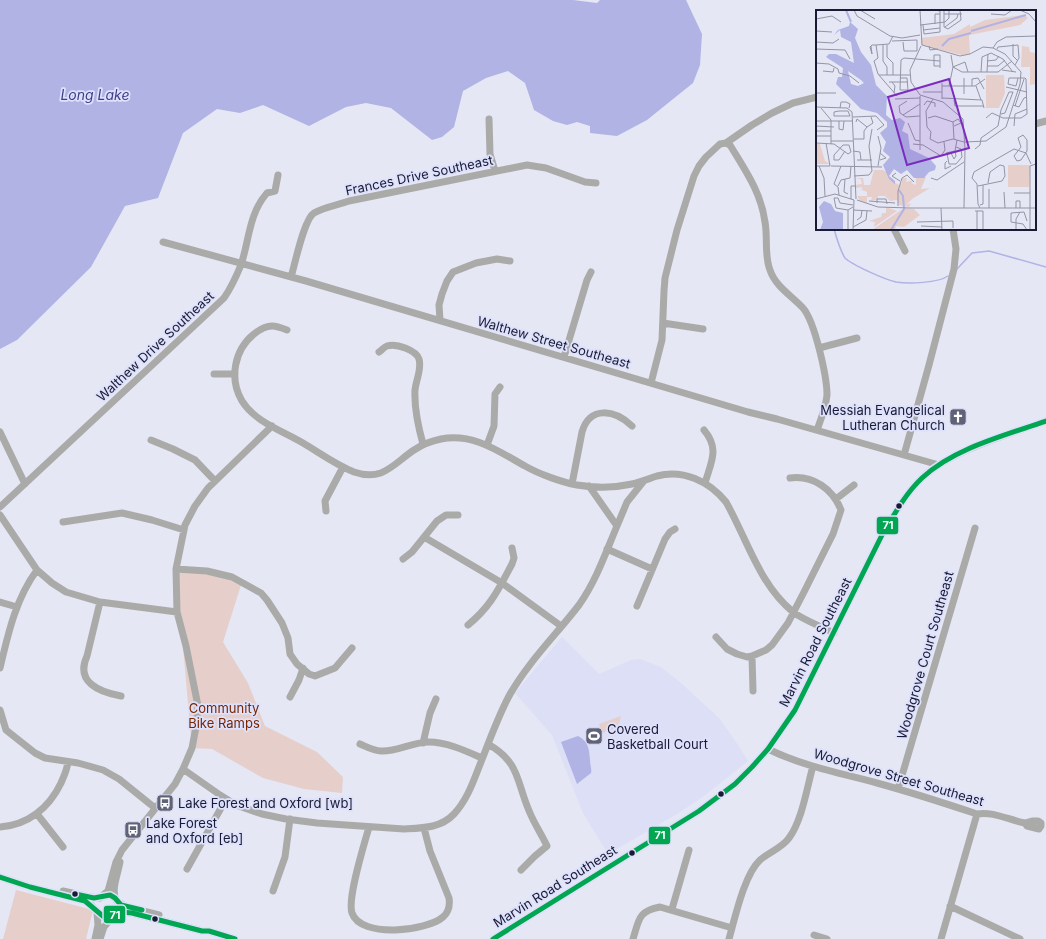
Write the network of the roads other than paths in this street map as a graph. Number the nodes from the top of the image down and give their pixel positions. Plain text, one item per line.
1 (816, 97) edge
2 (489, 118) dead end
3 (1046, 121) edge
4 (1036, 124) edge
5 (726, 143) junction
6 (494, 171) junction
7 (278, 175) dead end
8 (596, 183) dead end
9 (894, 230) edge
10 (954, 230) edge
11 (162, 242) dead end
12 (905, 251) dead end
13 (510, 261) dead end
14 (241, 264) junction
15 (591, 272) dead end
16 (291, 277) junction
17 (440, 320) junction
18 (663, 323) junction
19 (703, 329) dead end
20 (287, 330) dead end
21 (857, 338) dead end
22 (819, 348) junction
23 (379, 352) dead end
24 (564, 357) junction
25 (214, 374) dead end
26 (234, 374) junction
27 (651, 383) junction
28 (500, 387) dead end
29 (1046, 421) edge
30 (272, 426) junction
31 (632, 426) dead end
32 (704, 430) dead end
33 (817, 430) junction
34 (0, 432) edge
35 (151, 440) dead end
36 (423, 444) junction
37 (487, 445) junction
38 (904, 455) junction
39 (939, 465) junction
40 (343, 467) junction
41 (790, 478) dead end
42 (215, 481) junction
43 (644, 481) junction
44 (705, 483) junction
45 (25, 484) junction
46 (572, 484) junction
47 (854, 485) dead end
48 (589, 486) junction
49 (836, 499) junction
50 (0, 507) edge
51 (326, 511) dead end
52 (0, 515) edge
53 (458, 515) dead end
54 (63, 522) dead end
55 (617, 526) junction
56 (975, 528) dead end
57 (675, 529) dead end
58 (184, 530) junction
59 (424, 537) junction
60 (512, 548) dead end
61 (607, 549) junction
62 (403, 559) dead end
63 (176, 569) junction
64 (652, 569) junction
65 (37, 570) junction
66 (502, 583) junction
67 (0, 602) edge
68 (100, 602) junction
69 (637, 606) dead end
70 (17, 607) junction
71 (177, 612) junction
72 (794, 612) junction
73 (468, 625) dead end
74 (561, 626) junction
75 (834, 633) junction
76 (716, 637) dead end
77 (352, 648) dead end
78 (752, 656) junction
79 (0, 668) edge
80 (303, 668) junction
81 (753, 691) dead end
82 (121, 696) dead end
83 (290, 697) dead end
84 (436, 699) dead end
85 (0, 710) edge
86 (3, 732) edge
87 (423, 743) junction
88 (360, 744) dead end
89 (488, 744) junction
90 (768, 749) junction
91 (482, 758) junction
92 (68, 762) junction
93 (813, 766) junction
94 (183, 769) junction
95 (898, 789) junction
96 (226, 799) junction
97 (155, 808) junction
98 (37, 814) junction
99 (977, 814) junction
100 (290, 820) junction
101 (1025, 823) dead end
102 (0, 827) edge
103 (369, 827) junction
104 (424, 828) junction
105 (127, 845) junction
106 (63, 847) dead end
107 (689, 850) dead end
108 (187, 868) dead end
109 (522, 870) dead end
110 (0, 877) edge
111 (273, 891) dead end
112 (101, 897) junction
113 (117, 901) junction
114 (950, 906) junction
115 (672, 909) junction
116 (97, 911) junction
117 (113, 916) junction
118 (732, 928) junction
119 (208, 931) junction
120 (814, 935) dead end
121 (95, 939) edge
122 (100, 939) edge
123 (235, 939) edge
124 (493, 939) edge
125 (633, 939) edge
126 (729, 939) edge
127 (827, 939) edge
128 (941, 939) edge
129 (1020, 939) edge

1 - 5 street
2 - 6 street
3 - 4 street
5 - 18 street
5 - 22 street
6 - 8 street, Frances Drive Southeast
6 - 16 street, Frances Drive Southeast
7 - 14 street, Walthew Drive Southeast
9 - 12 street
10 - 38 street
11 - 14 street, Walthew Street Southeast
13 - 17 street
14 - 16 street, Walthew Street Southeast
14 - 45 street, Walthew Drive Southeast
15 - 24 street
16 - 17 street, Walthew Street Southeast
17 - 24 street, Walthew Street Southeast
18 - 19 street
18 - 27 street
20 - 26 street
21 - 22 street
22 - 33 street
23 - 36 street
24 - 27 street, Walthew Street Southeast
25 - 26 street
26 - 30 street
27 - 33 street, Walthew Street Southeast
28 - 37 street
29 - 39 street, Marvin Road Southeast
30 - 40 street
30 - 42 street
31 - 46 street
32 - 44 street
33 - 38 street, Walthew Street Southeast
34 - 45 street
35 - 42 street
36 - 37 street
36 - 40 street
37 - 46 street
38 - 39 street, Walthew Street Southeast
39 - 75 street, Marvin Road Southeast
40 - 51 street
41 - 49 street
42 - 58 street
43 - 44 street
43 - 48 street
43 - 55 street
44 - 72 street
45 - 50 street, Walthew Drive Southeast
46 - 48 street
47 - 49 street
48 - 55 street
49 - 72 street
52 - 65 street
53 - 59 street
54 - 58 street
55 - 61 street
56 - 95 street, Woodgrove Court Southeast
57 - 64 street
58 - 63 street
59 - 62 street
59 - 66 street
60 - 66 street
61 - 64 street
61 - 74 street
63 - 71 street
63 - 80 street
64 - 69 street
65 - 68 street
65 - 70 street
66 - 73 street
66 - 74 street
67 - 70 street
68 - 71 street
68 - 82 street
70 - 79 street
71 - 94 street
72 - 75 street
72 - 78 street
74 - 89 street
75 - 90 street, Marvin Road Southeast
76 - 78 street
77 - 80 street
78 - 81 street
80 - 83 street
84 - 87 street
85 - 86 street
86 - 92 street
87 - 88 street
87 - 91 street
89 - 91 street
89 - 109 street
90 - 93 street, Woodgrove Street Southeast
90 - 124 street, Marvin Road Southeast
91 - 104 street
92 - 97 street
92 - 98 street
93 - 95 street, Woodgrove Street Southeast
93 - 118 street
94 - 96 street
94 - 97 street
95 - 99 street, Woodgrove Street Southeast
96 - 100 street
96 - 108 street
97 - 105 street
98 - 102 street
98 - 106 street
99 - 101 street, Woodgrove Street Southeast
99 - 114 street
100 - 103 street
100 - 111 street
103 - 104 street
103 - 104 street
105 - 112 street
105 - 113 street
107 - 115 street
110 - 112 street
110 - 116 street
112 - 113 street
112 - 116 street
113 - 117 street
113 - 119 street
114 - 128 street
114 - 129 street
115 - 118 street
115 - 125 street
116 - 117 street
116 - 121 street
117 - 119 street
117 - 122 street
118 - 126 street
119 - 123 street
120 - 127 street

